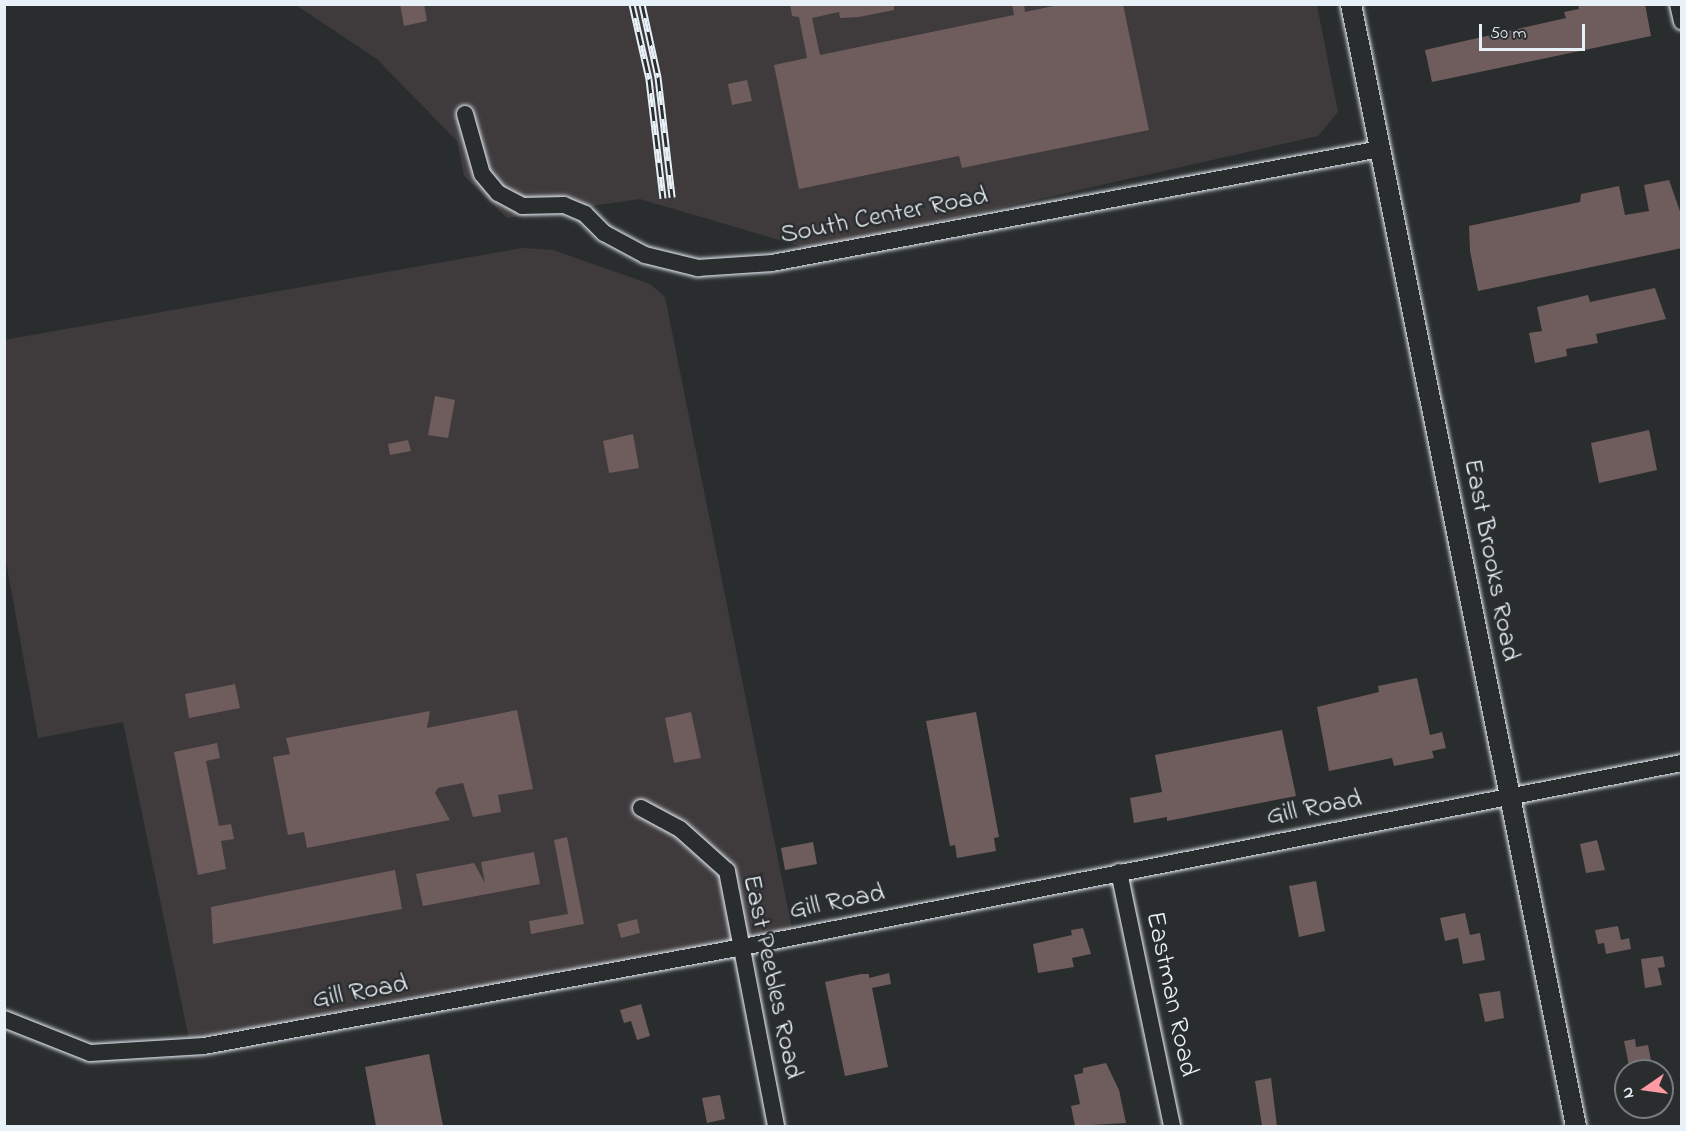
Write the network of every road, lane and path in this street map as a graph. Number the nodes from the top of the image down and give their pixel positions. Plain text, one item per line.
1 (1351, 4) edge
2 (1678, 4) edge
3 (1682, 22) edge
4 (465, 114) dead end
5 (1380, 149) junction
6 (1682, 763) edge
7 (1512, 796) junction
8 (641, 808) dead end
9 (1119, 872) junction
10 (744, 947) junction
11 (4, 1019) edge
12 (776, 1126) edge
13 (1172, 1126) edge
14 (1576, 1126) edge

1 - 5 main road, East Brooks Road
2 - 3 street
4 - 5 street, South Center Road
5 - 7 main road, East Brooks Road
6 - 7 street, Gill Road
7 - 9 street, Gill Road
7 - 14 main road, East Brooks Road
8 - 10 street, East Peebles Road
9 - 10 street, Gill Road
9 - 13 street, Eastman Road
10 - 11 street, Gill Road
10 - 12 street, East Peebles Road

